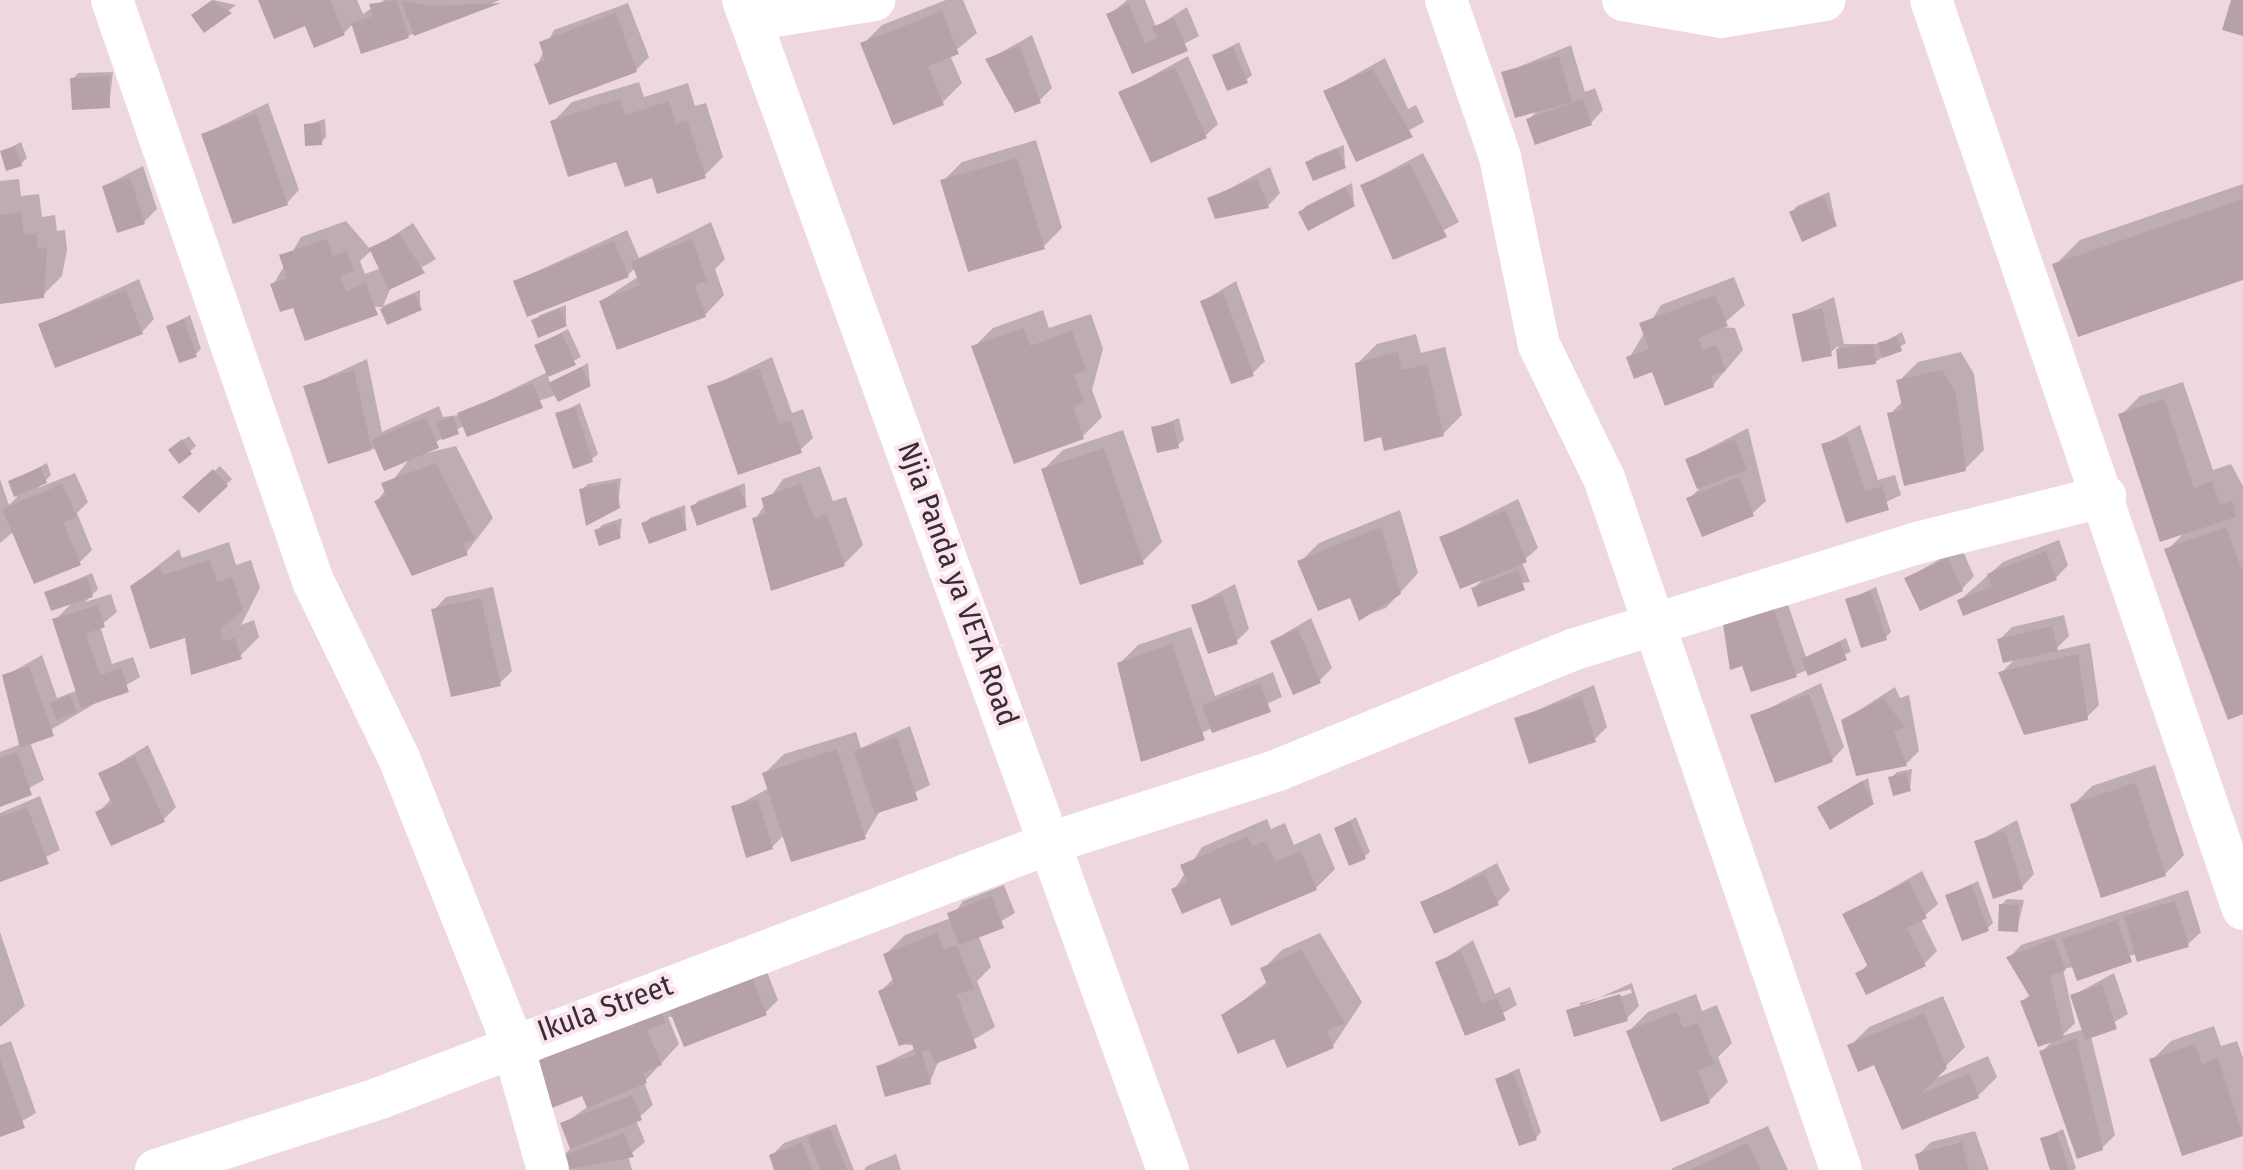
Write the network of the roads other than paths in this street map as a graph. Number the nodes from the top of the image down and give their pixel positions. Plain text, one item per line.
1 (112, 0) edge
2 (874, 0) edge
3 (1446, 0) edge
4 (1623, 0) edge
5 (1825, 0) edge
6 (1931, 0) edge
7 (747, 10) edge
8 (2104, 496) junction
9 (1656, 629) junction
10 (1053, 842) junction
11 (2243, 909) edge
12 (512, 1042) junction
13 (156, 1170) edge
14 (548, 1170) edge
15 (1168, 1170) edge
16 (1841, 1170) edge

1 - 12 street
2 - 7 street
3 - 9 street
4 - 5 street
6 - 8 street
7 - 10 street, Njia Panda ya VETA Road
8 - 9 street, Ikula Street
8 - 11 street
9 - 10 street, Ikula Street
9 - 16 street
10 - 12 street, Ikula Street
10 - 15 street, Njia Panda ya VETA Road
12 - 13 street, Ikula Street
12 - 14 street

